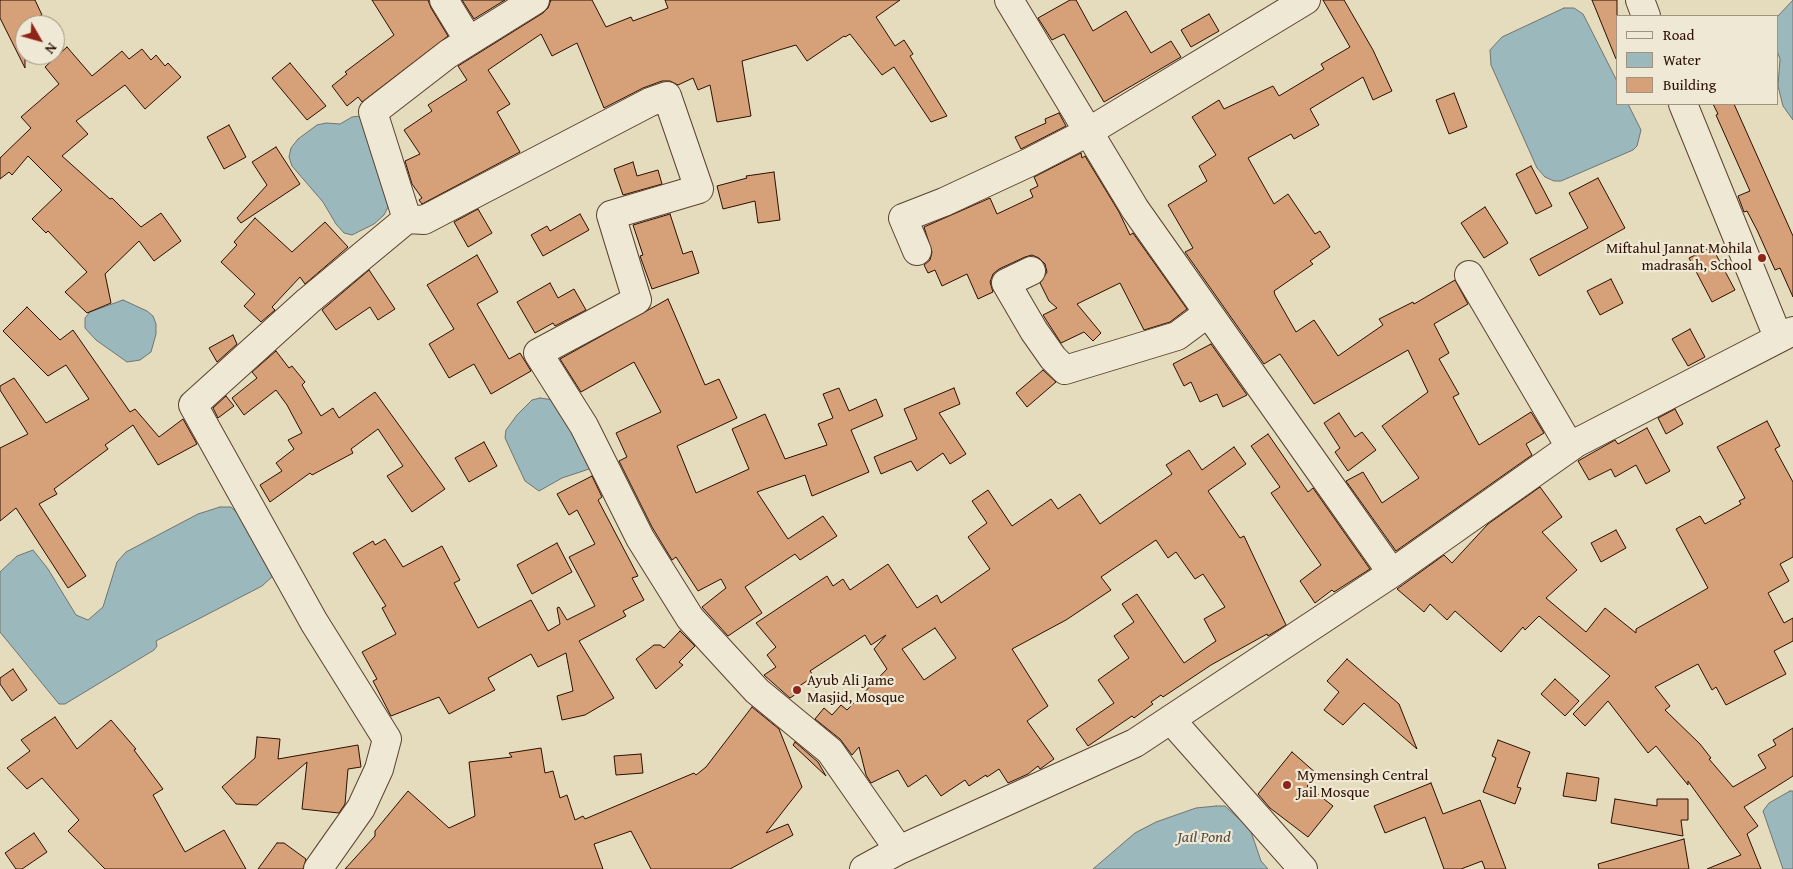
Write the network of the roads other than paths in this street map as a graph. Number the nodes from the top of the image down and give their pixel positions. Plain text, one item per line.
1 (444, 0) edge
2 (535, 0) edge
3 (1306, 0) edge
4 (1640, 0) edge
5 (1013, 2) edge
6 (1646, 15) edge
7 (469, 41) junction
8 (1683, 105) edge
9 (1088, 132) junction
10 (407, 219) junction
11 (917, 251) dead end
12 (1031, 272) dead end
13 (1469, 275) dead end
14 (1208, 313) junction
15 (1786, 334) edge
16 (1570, 447) junction
17 (1392, 573) junction
18 (1171, 720) junction
19 (899, 850) junction
20 (318, 869) edge
21 (864, 869) edge
22 (1303, 869) edge

1 - 7 street
2 - 7 street
3 - 9 street
4 - 6 street
5 - 9 street
7 - 10 street
8 - 15 street
9 - 11 street
9 - 14 street
10 - 19 street
10 - 20 street
12 - 14 street
13 - 16 street
14 - 17 street
15 - 16 street
16 - 17 street
17 - 18 street
18 - 19 street
18 - 22 street
19 - 21 street

